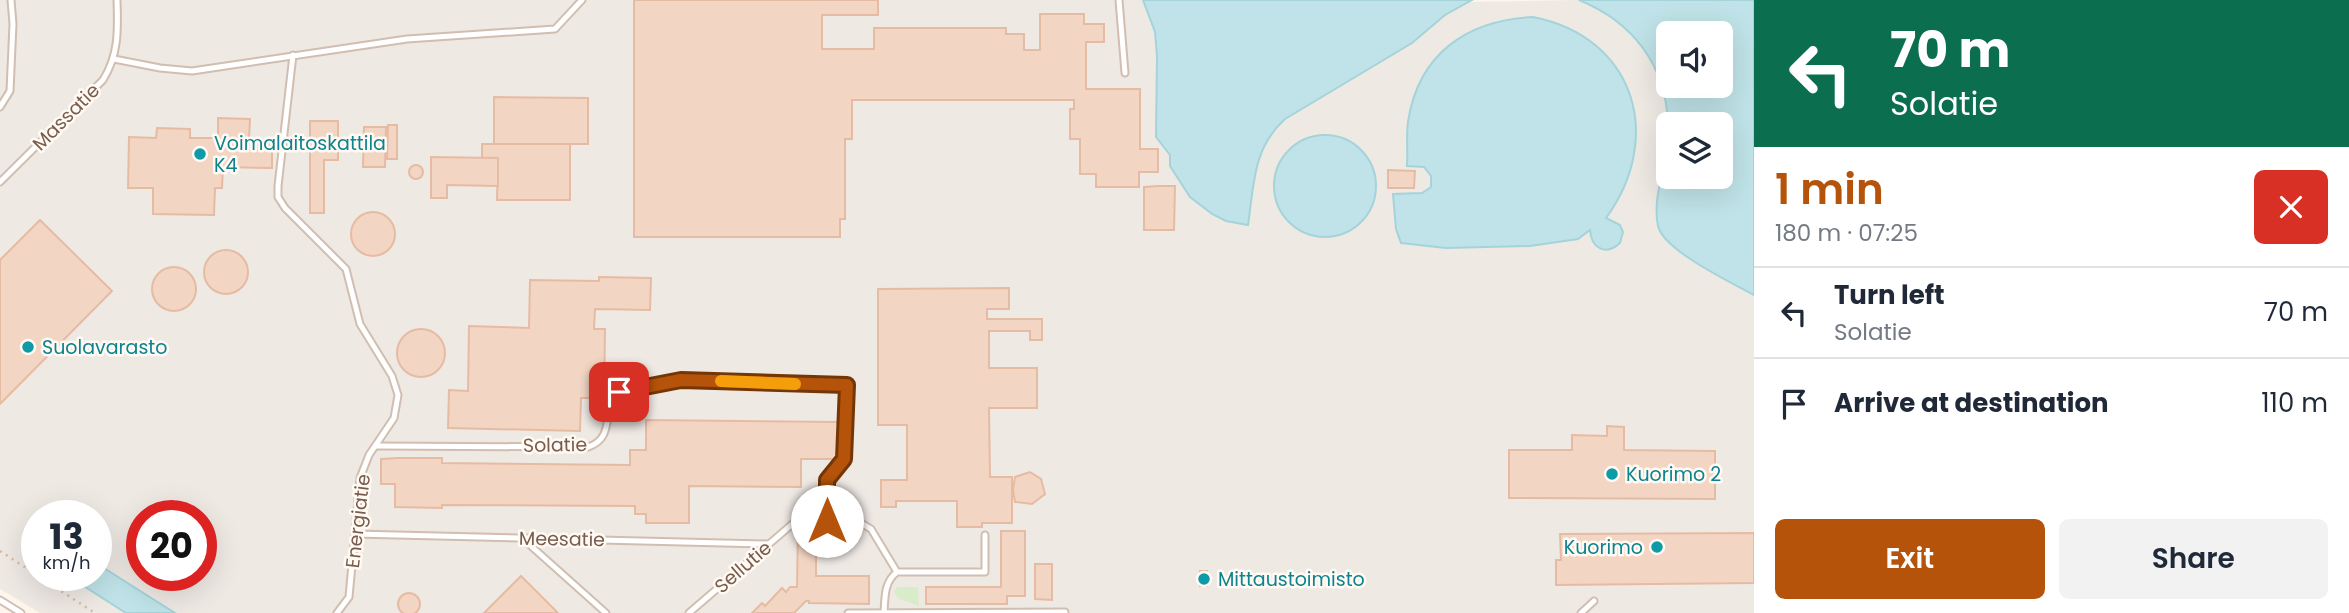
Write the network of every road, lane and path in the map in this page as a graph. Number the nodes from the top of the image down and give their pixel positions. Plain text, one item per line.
1 (11, 0) edge
2 (117, 0) edge
3 (583, 0) edge
4 (1119, 0) edge
5 (293, 55) junction
6 (114, 59) junction
7 (1125, 73) dead end
8 (0, 107) edge
9 (0, 182) edge
10 (376, 446) junction
11 (827, 521) junction
12 (355, 534) junction
13 (985, 535) dead end
14 (522, 538) junction
15 (769, 544) junction
16 (0, 551) edge
17 (21, 564) edge
18 (897, 572) junction
19 (62, 591) edge
20 (0, 600) edge
21 (1594, 601) dead end
22 (1065, 612) edge
23 (20, 613) edge
24 (95, 613) edge
25 (337, 613) edge
26 (606, 613) edge
27 (689, 613) edge
28 (848, 613) edge
29 (884, 613) edge
30 (1581, 613) edge

1 - 8 lane
2 - 6 lane, Massatie
3 - 5 lane
4 - 7 lane
5 - 6 lane
5 - 10 lane, Energiatie
6 - 9 lane, Massatie
10 - 11 lane, Solatie
10 - 12 lane, Energiatie
11 - 15 lane, Sellutie
11 - 18 lane, Sellutie
12 - 14 lane, Meesatie
12 - 25 lane, Energiatie
13 - 18 lane
14 - 15 lane, Meesatie
14 - 26 lane
15 - 27 lane, Sellutie
16 - 17 path
18 - 29 lane
19 - 24 path
20 - 23 lane
21 - 30 lane
22 - 29 lane
28 - 29 lane

